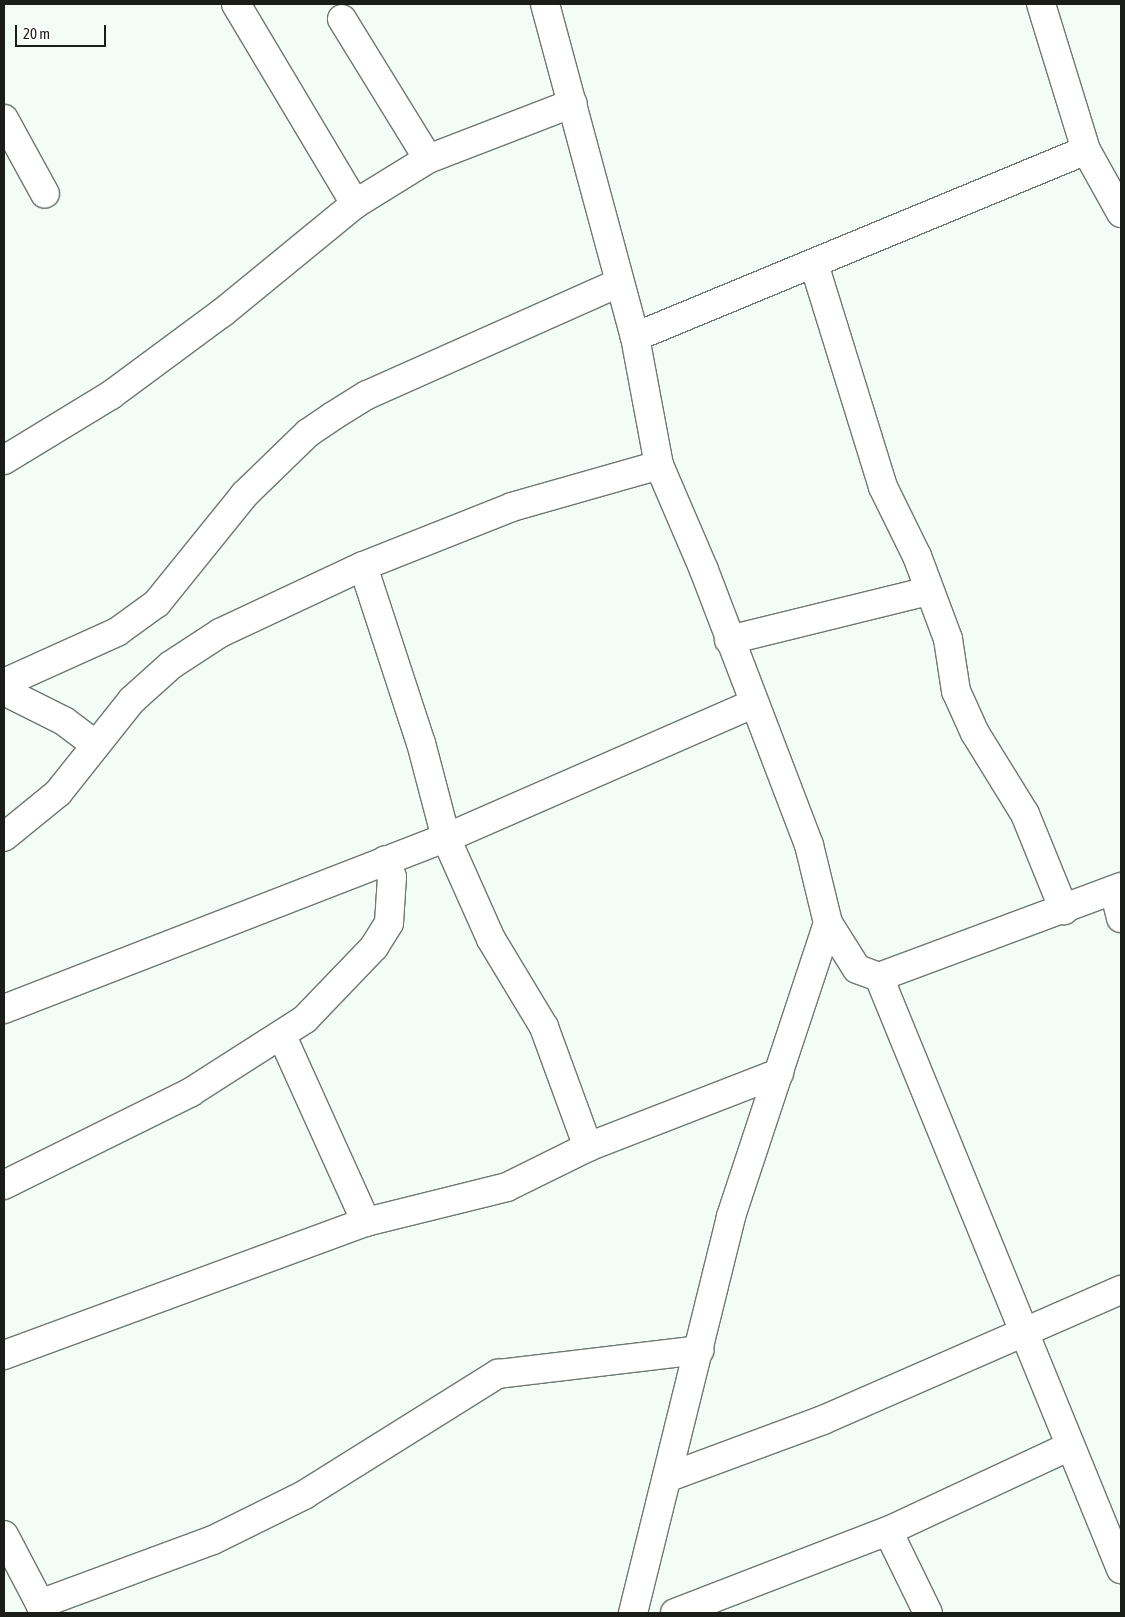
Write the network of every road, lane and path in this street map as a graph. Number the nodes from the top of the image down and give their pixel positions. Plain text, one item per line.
1 (236, 4) edge
2 (545, 4) edge
3 (1041, 4) edge
4 (342, 19) dead end
5 (573, 103) junction
6 (4, 119) edge
7 (1086, 150) junction
8 (428, 159) junction
9 (45, 194) dead end
10 (355, 204) junction
11 (1121, 213) edge
12 (814, 264) junction
13 (619, 283) junction
14 (635, 337) junction
15 (4, 460) edge
16 (659, 465) junction
17 (363, 566) junction
18 (929, 591) junction
19 (729, 640) junction
20 (4, 683) edge
21 (4, 691) edge
22 (752, 704) junction
23 (95, 744) junction
24 (4, 837) edge
25 (446, 838) junction
26 (385, 860) junction
27 (1117, 889) edge
28 (1064, 910) junction
29 (1121, 918) edge
30 (828, 923) junction
31 (880, 977) junction
32 (4, 1009) edge
33 (282, 1036) junction
34 (779, 1072) junction
35 (588, 1147) junction
36 (4, 1185) edge
37 (366, 1222) junction
38 (1121, 1290) edge
39 (1024, 1332) junction
40 (700, 1350) junction
41 (4, 1355) edge
42 (1070, 1446) junction
43 (669, 1477) junction
44 (888, 1530) junction
45 (4, 1535) edge
46 (1121, 1569) edge
47 (42, 1608) edge
48 (632, 1613) edge
49 (675, 1613) edge
50 (928, 1613) edge

1 - 10 street
2 - 5 street
3 - 7 street
4 - 8 street
5 - 8 street
5 - 13 street
6 - 9 street
7 - 11 street
7 - 12 street
8 - 10 street
10 - 15 street
12 - 14 street
12 - 18 street
13 - 14 street
13 - 20 street
14 - 16 street
16 - 17 street
16 - 19 street
17 - 23 street
17 - 25 street
18 - 19 street
18 - 28 street
19 - 22 street
21 - 23 street
22 - 25 street
22 - 30 street
23 - 24 street
25 - 26 street
25 - 35 street
26 - 32 street
26 - 33 street
27 - 28 street
27 - 29 street
28 - 31 street
30 - 31 street
30 - 34 street
31 - 39 street
33 - 36 street
33 - 37 street
34 - 35 street
34 - 40 street
35 - 37 street
37 - 41 street
38 - 39 street
39 - 42 street
39 - 43 street
40 - 43 street
40 - 47 street
42 - 44 street
42 - 46 street
43 - 48 street
44 - 49 street
44 - 50 street
45 - 47 street

